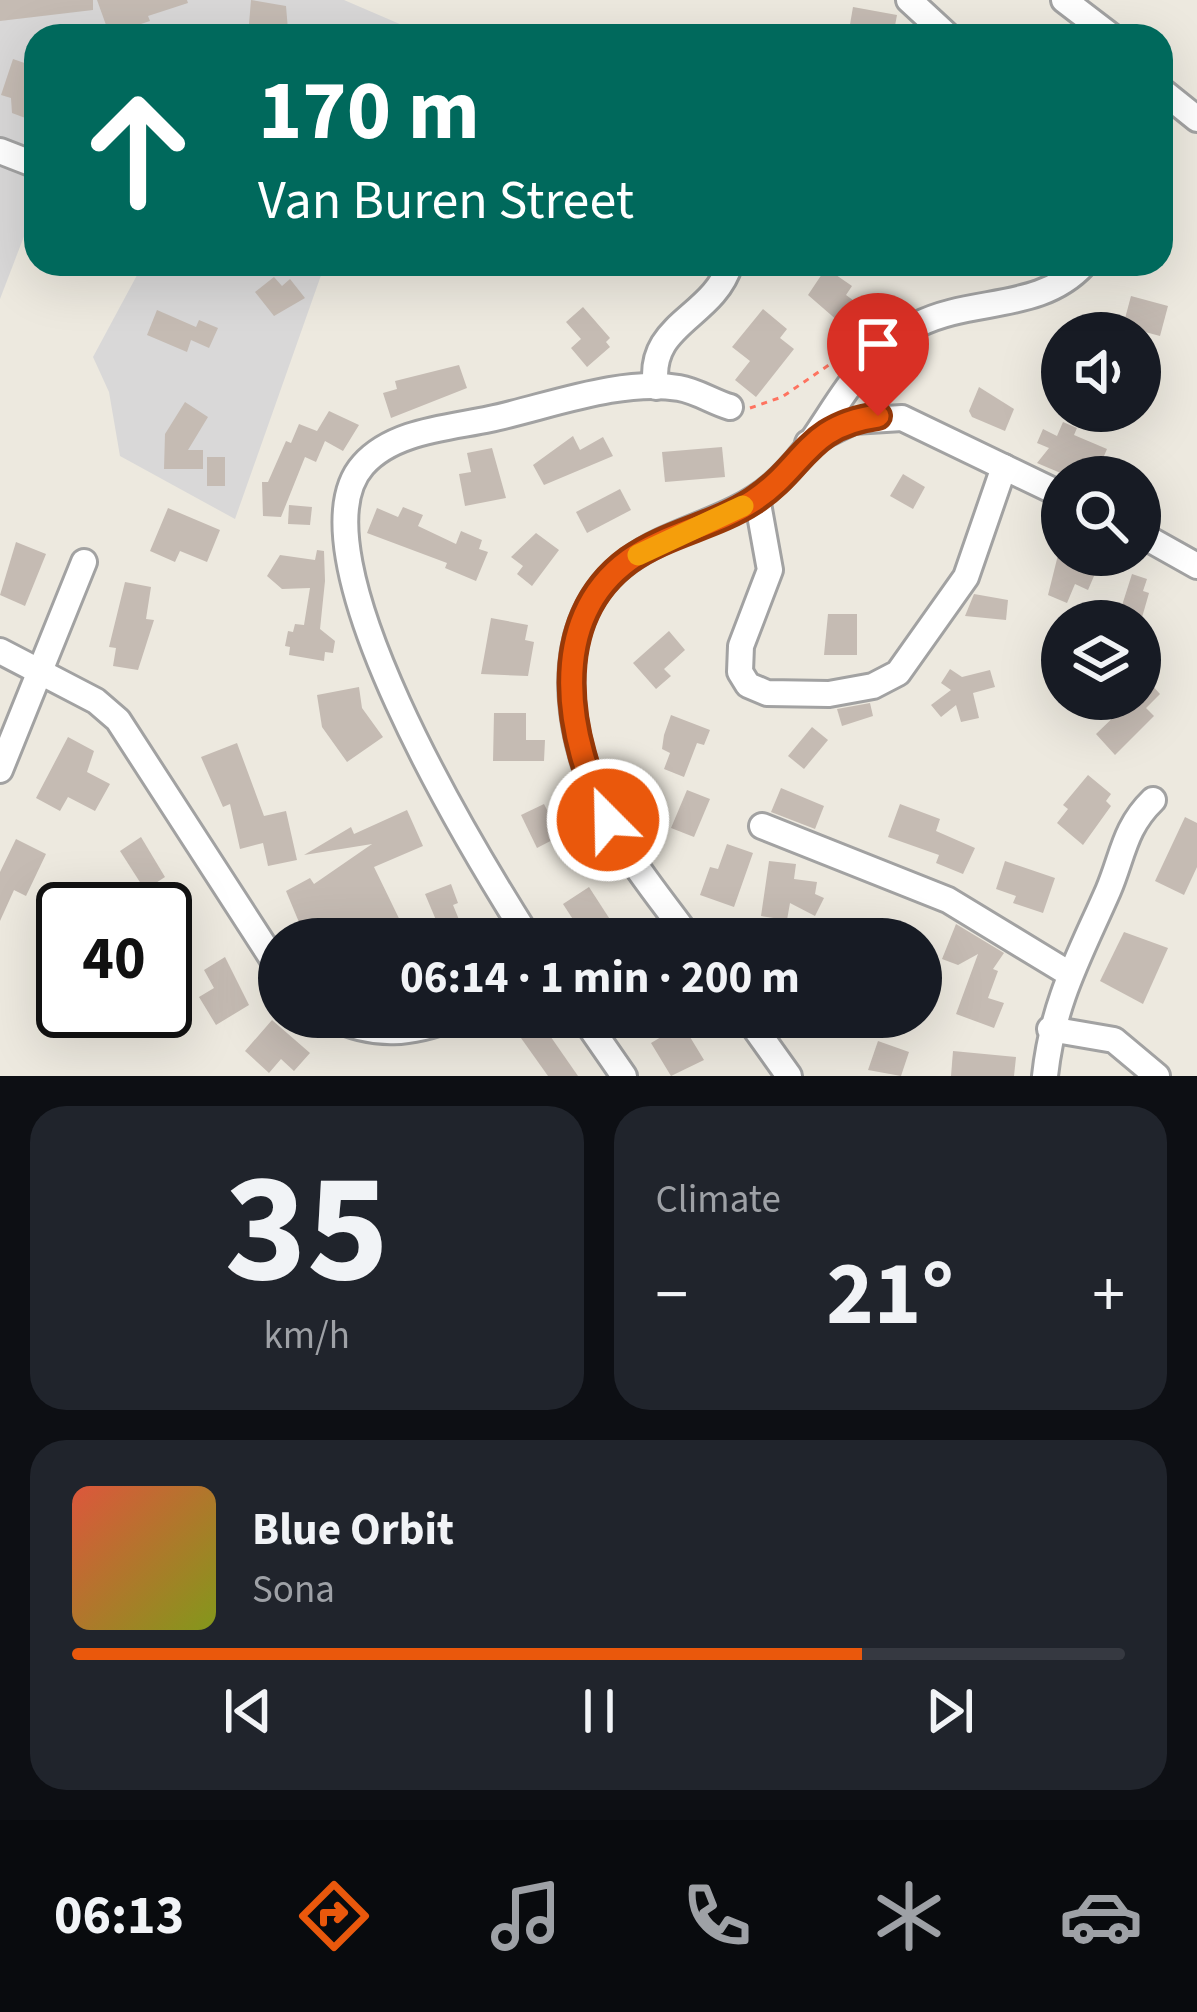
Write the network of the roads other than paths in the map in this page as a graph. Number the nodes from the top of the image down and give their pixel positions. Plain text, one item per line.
1 (910, 0) edge
2 (1064, 0) edge
3 (935, 24) edge
4 (1095, 24) edge
5 (1173, 100) edge
6 (1197, 119) edge
7 (724, 276) edge
8 (1070, 276) edge
9 (656, 387) junction
10 (730, 407) road end
11 (806, 444) junction
12 (1004, 467) junction
13 (1041, 485) edge
14 (758, 498) junction
15 (1161, 546) edge
16 (84, 562) dead end
17 (1197, 566) edge
18 (0, 651) edge
19 (41, 671) junction
20 (0, 770) edge
21 (1153, 800) dead end
22 (762, 826) dead end
23 (516, 918) edge
24 (675, 918) edge
25 (258, 937) edge
26 (1068, 973) junction
27 (1050, 1029) junction
28 (598, 1038) edge
29 (761, 1038) edge
30 (624, 1076) edge
31 (789, 1076) edge
32 (1045, 1076) edge
33 (1157, 1076) edge

1 - 3 street
2 - 4 street
5 - 6 street
7 - 9 street
8 - 11 street
9 - 10 street
9 - 23 street
11 - 12 street
11 - 14 street
12 - 13 street
12 - 14 street
14 - 24 street
15 - 17 street
16 - 19 street
18 - 19 street
19 - 20 street
19 - 25 street
21 - 26 street
22 - 26 street
26 - 27 street
27 - 32 street
27 - 33 street
28 - 30 street
29 - 31 street

